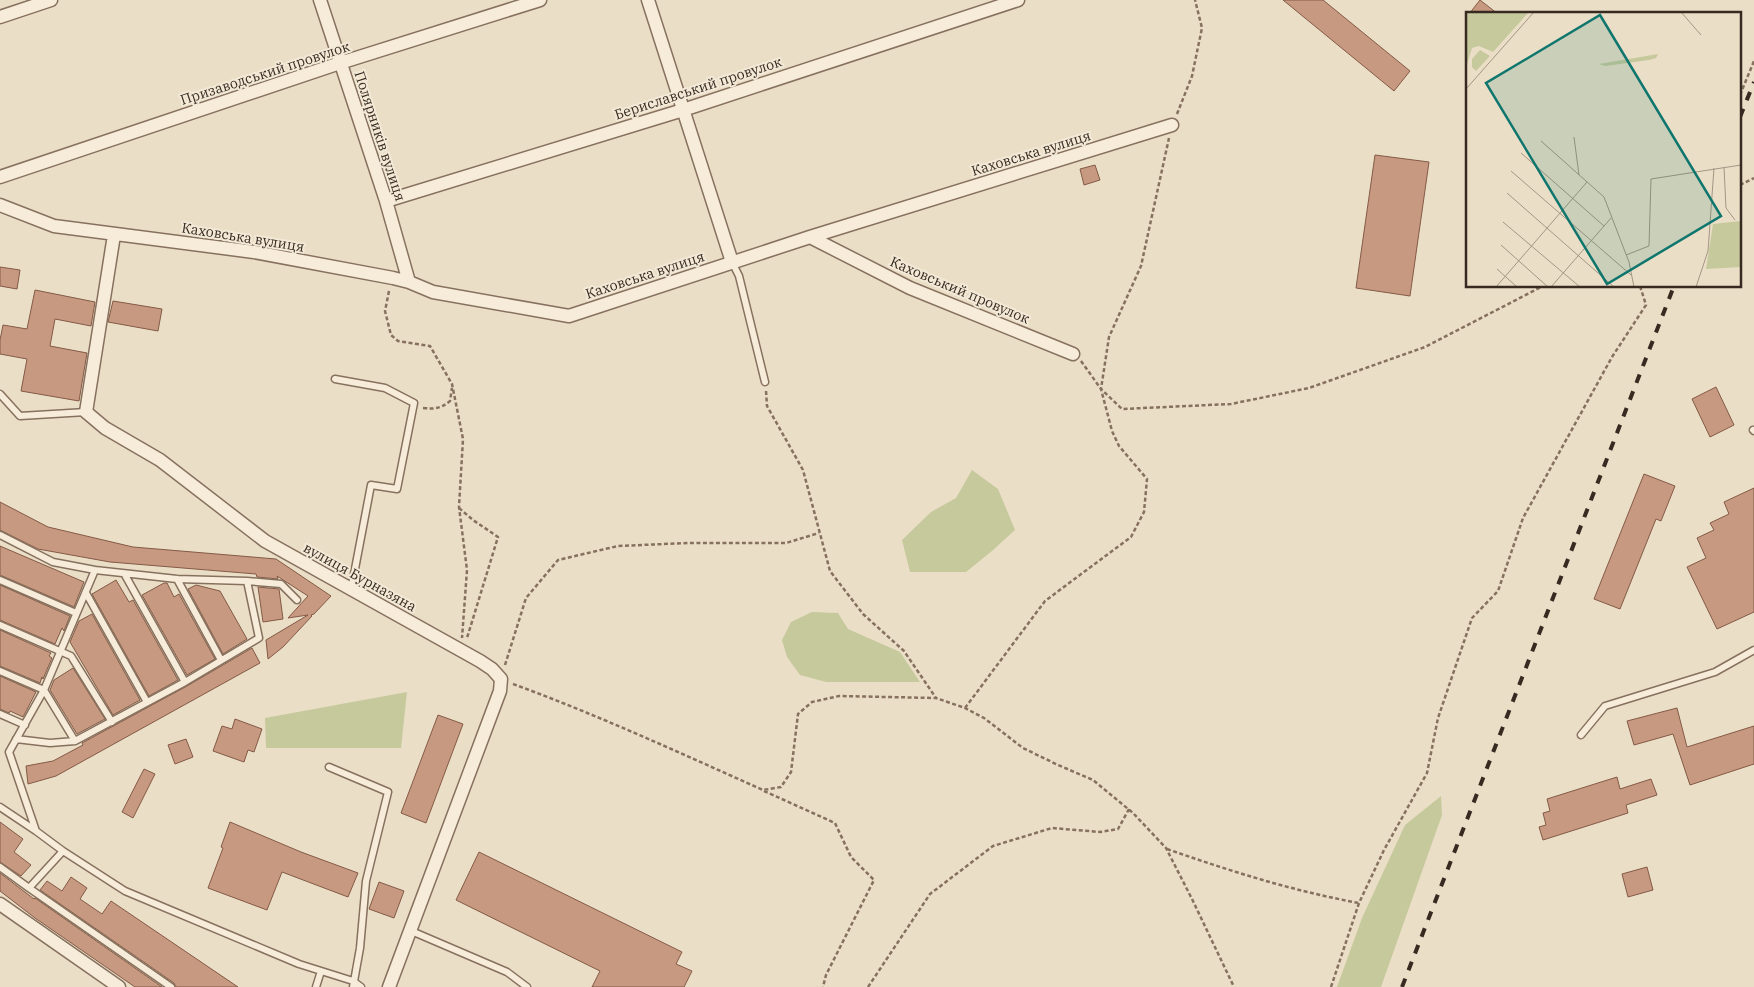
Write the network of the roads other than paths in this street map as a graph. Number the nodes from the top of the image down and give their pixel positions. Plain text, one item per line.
1 (52, 0) edge
2 (320, 0) edge
3 (540, 0) edge
4 (648, 0) edge
5 (1018, 0) edge
6 (0, 17) edge
7 (340, 63) junction
8 (682, 110) junction
9 (1172, 125) road end
10 (0, 177) edge
11 (386, 201) junction
12 (0, 205) edge
13 (114, 234) junction
14 (810, 236) junction
15 (732, 262) junction
16 (409, 282) junction
17 (1073, 354) road end
18 (335, 379) dead end
19 (764, 382) road end
20 (0, 394) edge
21 (86, 412) junction
22 (0, 535) edge
23 (94, 570) junction
24 (125, 575) junction
25 (177, 579) junction
26 (0, 580) edge
27 (247, 581) junction
28 (351, 590) junction
29 (86, 593) junction
30 (297, 600) dead end
31 (76, 613) junction
32 (0, 625) edge
33 (1754, 650) edge
34 (61, 651) junction
35 (221, 660) junction
36 (0, 671) edge
37 (184, 682) junction
38 (44, 690) junction
39 (147, 702) junction
40 (0, 714) edge
41 (112, 722) junction
42 (25, 725) junction
43 (1581, 735) dead end
44 (16, 739) junction
45 (75, 741) junction
46 (329, 767) dead end
47 (0, 807) edge
48 (36, 831) junction
49 (63, 852) junction
50 (0, 867) edge
51 (29, 888) junction
52 (0, 904) edge
53 (409, 930) junction
54 (321, 971) junction
55 (353, 984) edge
56 (119, 987) edge
57 (171, 987) edge
58 (316, 987) edge
59 (361, 987) edge
60 (389, 987) edge
61 (527, 987) edge

1 - 6 street
2 - 7 street, Полярників вулиця
3 - 7 street, Призаводський провулок
4 - 8 street
5 - 8 street, Бериславський провулок
7 - 10 street, Призаводський провулок
7 - 11 street, Полярників вулиця
8 - 11 street, Бериславський провулок
8 - 15 street
9 - 14 street, Каховська вулиця
11 - 16 street, Полярників вулиця
12 - 13 street, Каховська вулиця
13 - 16 street, Каховська вулиця
13 - 21 street
14 - 15 street, Каховська вулиця
14 - 17 street, Каховський провулок
15 - 16 street, Каховська вулиця
15 - 19 lane
18 - 28 lane
20 - 21 lane
21 - 28 street, вулиця Бурназяна
22 - 23 lane
23 - 24 lane
23 - 29 lane
24 - 25 lane
24 - 37 lane
25 - 27 lane
25 - 35 lane
26 - 31 lane
27 - 30 lane
27 - 35 lane
28 - 53 street, вулиця Бурназяна
29 - 31 lane
29 - 39 lane
31 - 34 lane
32 - 34 lane
33 - 43 lane
34 - 38 lane
34 - 41 lane
35 - 37 lane
36 - 38 lane
37 - 39 lane
38 - 42 lane
38 - 45 lane
39 - 41 lane
40 - 42 lane
41 - 45 lane
42 - 44 lane
44 - 45 lane
44 - 48 lane
46 - 55 lane
47 - 48 lane
48 - 49 lane
49 - 51 lane
49 - 54 lane
50 - 51 lane
51 - 57 lane
52 - 56 street
53 - 60 street
53 - 61 lane
54 - 55 lane
54 - 58 lane
55 - 59 lane

